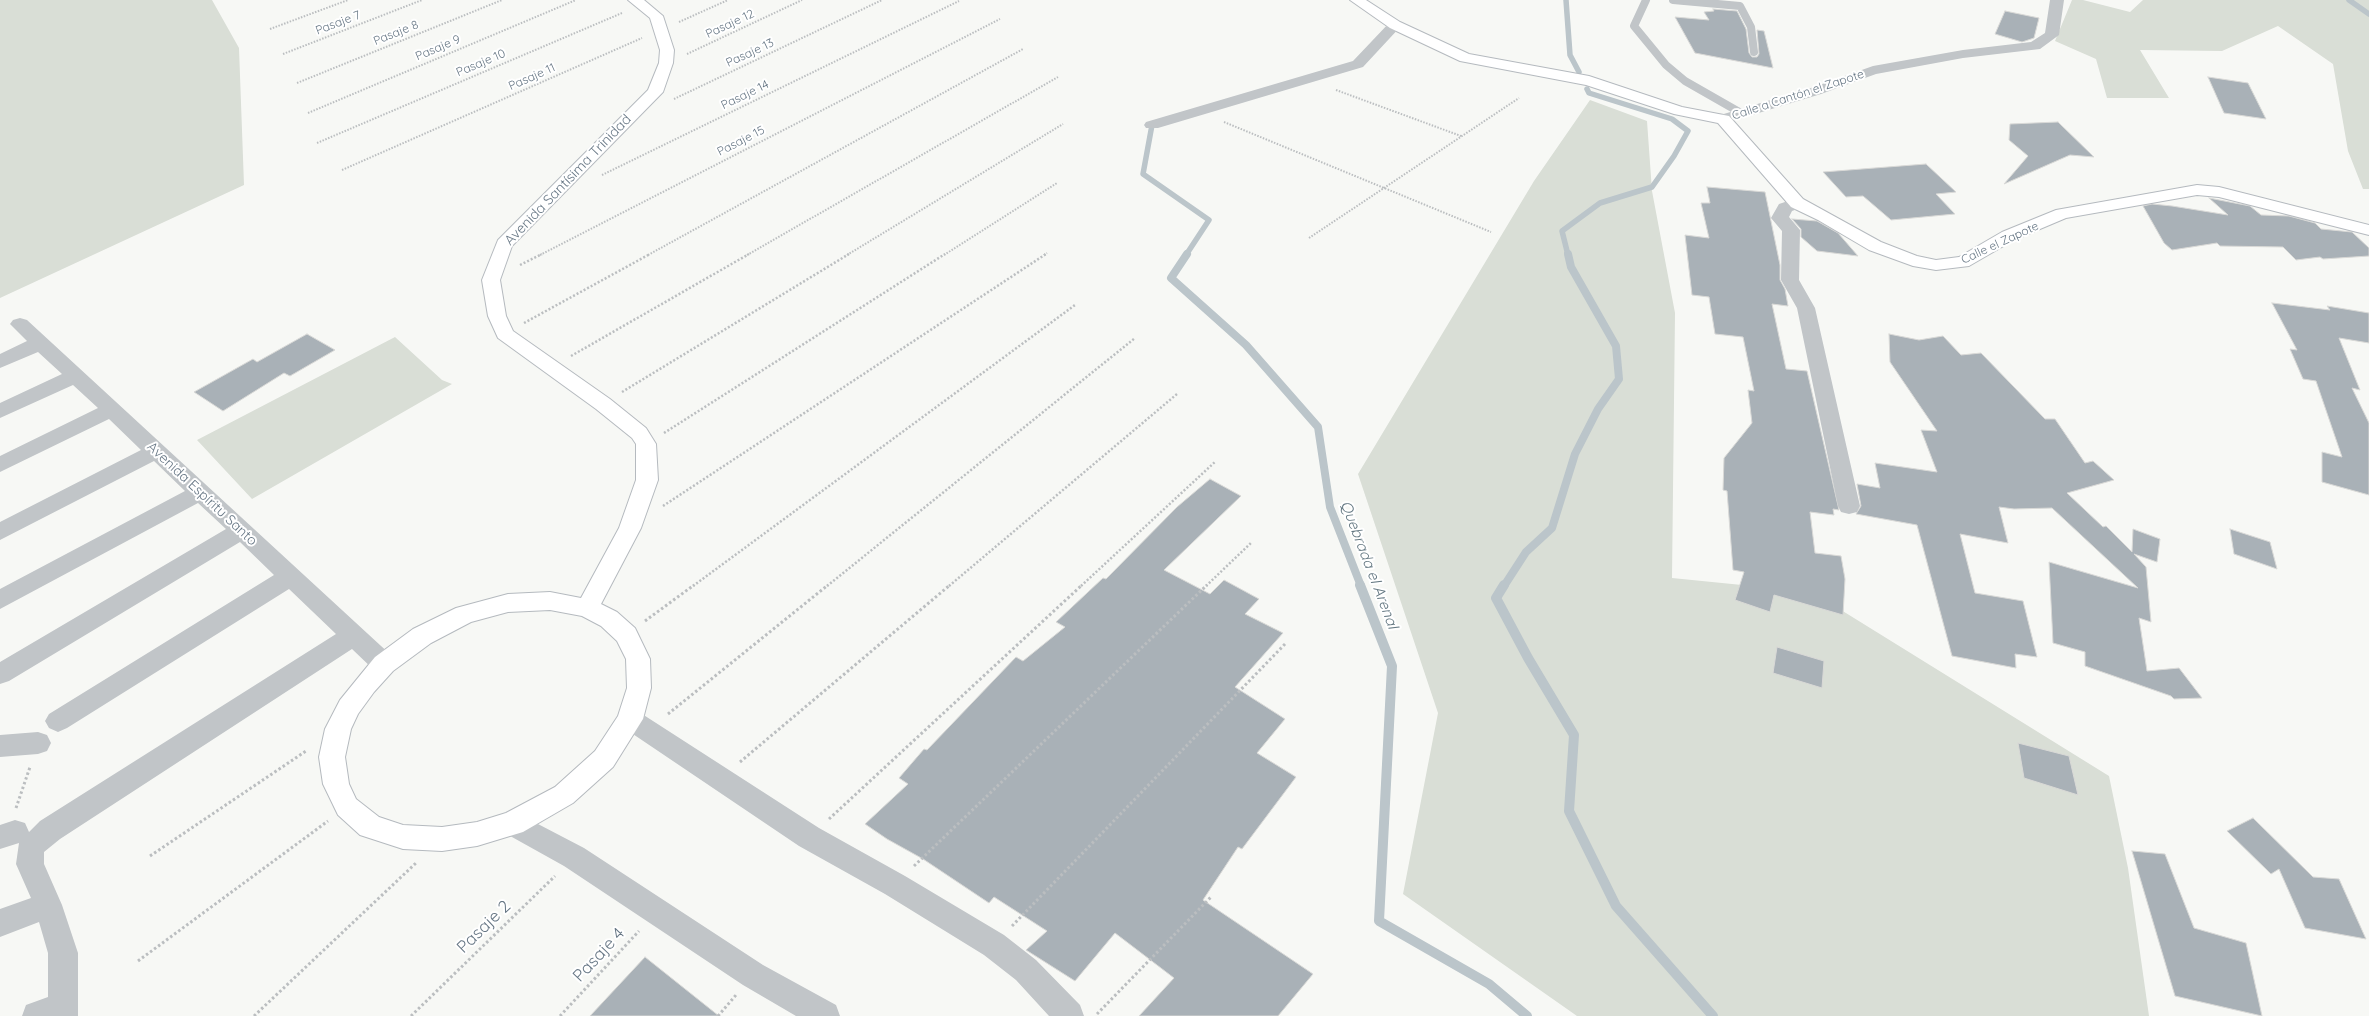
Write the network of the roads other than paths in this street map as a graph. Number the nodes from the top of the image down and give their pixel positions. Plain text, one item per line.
1 (1357, 0) edge
2 (1646, 0) edge
3 (1672, 0) edge
4 (2057, 0) edge
5 (639, 2) edge
6 (1395, 25) junction
7 (1754, 52) dead end
8 (1741, 114) junction
9 (1723, 119) junction
10 (1152, 125) dead end
11 (1797, 203) junction
12 (2369, 230) edge
13 (20, 324) dead end
14 (40, 343) junction
15 (0, 362) edge
16 (75, 376) junction
17 (112, 410) junction
18 (0, 411) edge
19 (156, 451) junction
20 (0, 465) edge
21 (200, 493) junction
22 (1849, 506) dead end
23 (240, 531) junction
24 (0, 532) edge
25 (290, 577) junction
26 (0, 600) edge
27 (587, 608) junction
28 (352, 636) junction
29 (384, 664) junction
30 (0, 674) edge
31 (58, 721) dead end
32 (639, 724) junction
33 (38, 743) road end
34 (0, 746) edge
35 (513, 823) junction
36 (48, 906) junction
37 (0, 923) edge
38 (54, 1013) edge
39 (825, 1016) edge
40 (1069, 1016) edge

1 - 6 street, Calle a Cantón el Zapote
2 - 8 lane
3 - 7 lane
4 - 8 street, Calle a Cantón el Zapote
5 - 27 street, Avenida Santísima Trinidad
6 - 9 street, Calle a Cantón el Zapote
6 - 10 street
8 - 9 street, Calle a Cantón el Zapote
9 - 11 street, Calle el Zapote
11 - 12 street, Calle el Zapote
11 - 22 street
13 - 14 street, Avenida Espíritu Santo
14 - 15 street
14 - 16 street, Avenida Espíritu Santo
16 - 17 street, Avenida Espíritu Santo
16 - 18 street
17 - 19 street, Avenida Espíritu Santo
17 - 20 street
19 - 21 street, Avenida Espíritu Santo
19 - 24 street
21 - 23 street, Avenida Espíritu Santo
21 - 26 street
23 - 25 street, Avenida Espíritu Santo
23 - 30 street
25 - 28 street, Avenida Espíritu Santo
25 - 31 street
27 - 29 street
27 - 32 street
28 - 29 street, Avenida Espíritu Santo
28 - 36 street
29 - 35 street
32 - 35 street
32 - 40 street
33 - 34 street
35 - 39 street
36 - 37 street
36 - 38 street

